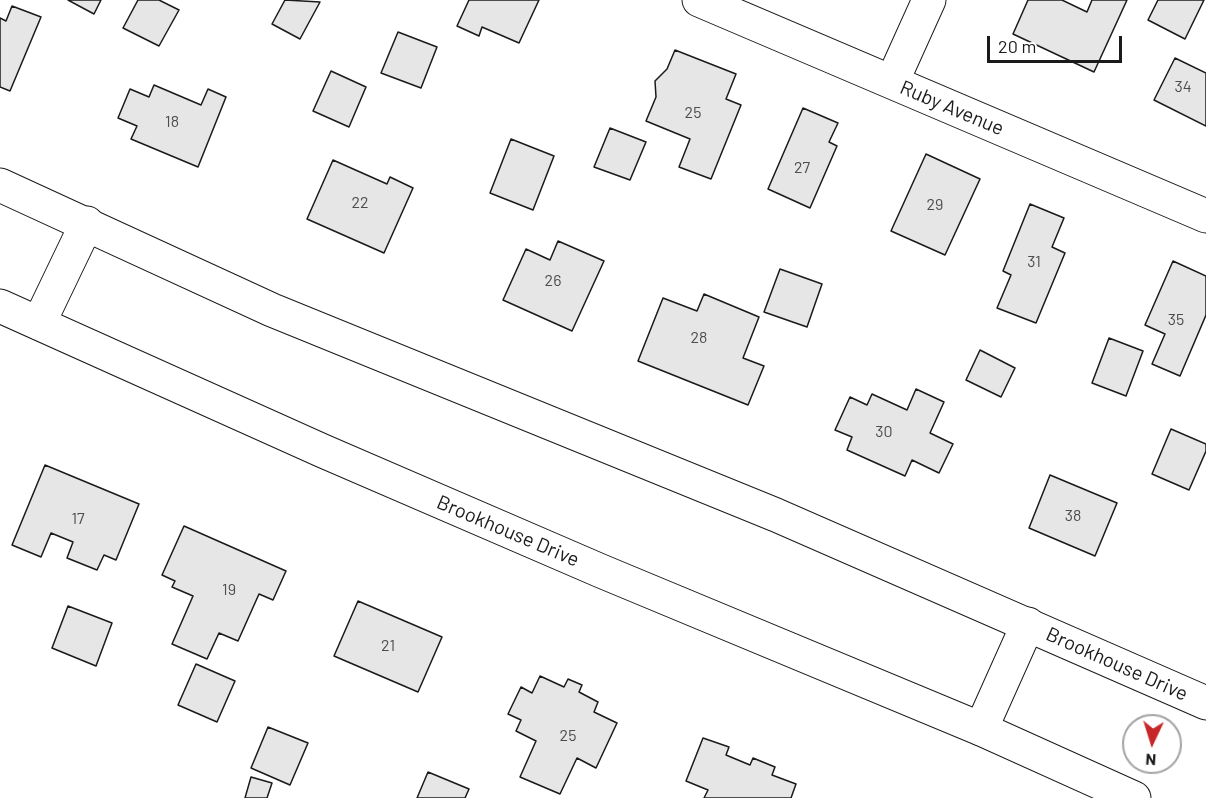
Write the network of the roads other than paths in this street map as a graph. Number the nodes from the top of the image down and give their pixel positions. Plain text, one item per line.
1 (699, 0) edge
2 (929, 0) edge
3 (892, 82) junction
4 (0, 184) edge
5 (1206, 216) edge
6 (87, 223) junction
7 (0, 306) edge
8 (39, 323) junction
9 (1028, 624) junction
10 (1206, 703) edge
11 (981, 729) junction
12 (1134, 798) edge

1 - 3 main road, Ruby Avenue
2 - 3 main road
3 - 5 main road, Ruby Avenue
4 - 6 main road, Brookhouse Drive
6 - 8 main road
6 - 9 main road, Brookhouse Drive
7 - 8 main road, Brookhouse Drive
8 - 11 main road, Brookhouse Drive
9 - 10 main road, Brookhouse Drive
9 - 11 main road, Brookhouse Drive
11 - 12 main road, Brookhouse Drive

